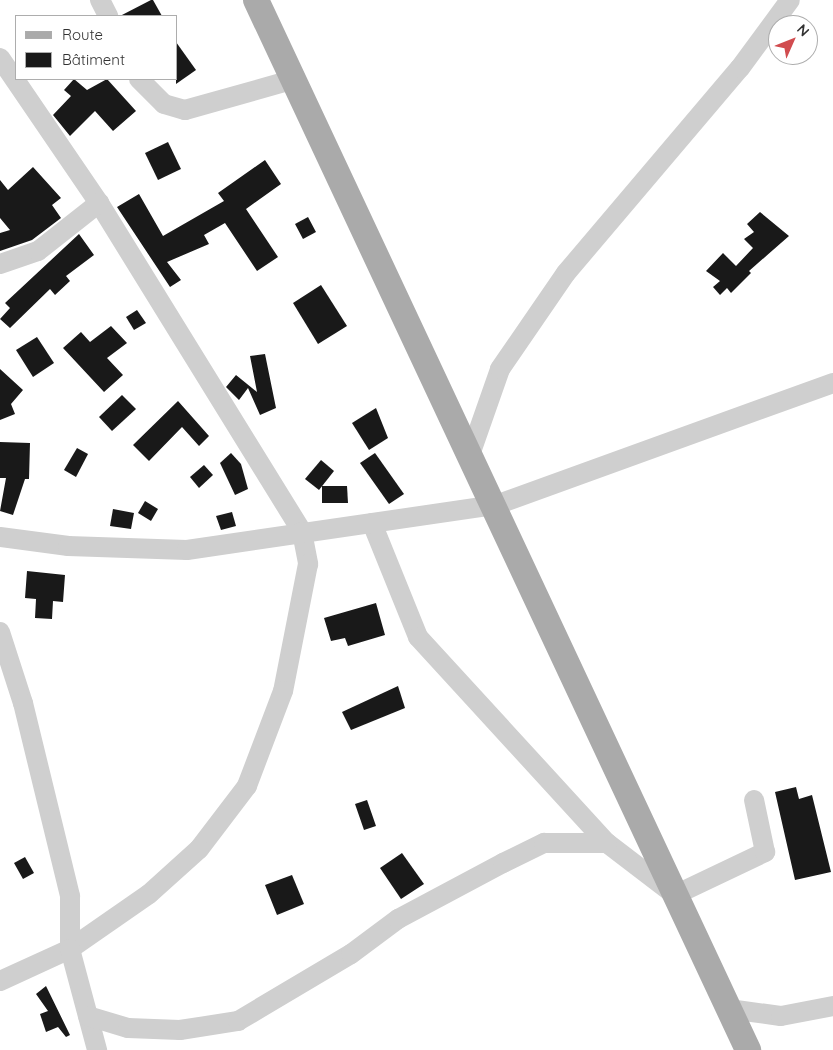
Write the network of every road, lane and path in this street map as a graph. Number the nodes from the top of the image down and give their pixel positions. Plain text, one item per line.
1 (100, 0) edge
2 (256, 0) edge
3 (790, 0) edge
4 (108, 15) edge
5 (0, 58) edge
6 (15, 80) edge
7 (15, 80) edge
8 (139, 80) edge
9 (292, 80) junction
10 (99, 203) junction
11 (0, 264) edge
12 (833, 383) edge
13 (471, 452) junction
14 (496, 505) junction
15 (372, 524) junction
16 (302, 532) junction
17 (0, 537) edge
18 (0, 632) edge
19 (754, 800) dead end
20 (606, 843) junction
21 (675, 895) junction
22 (70, 949) junction
23 (0, 981) edge
24 (729, 1009) junction
25 (830, 1013) edge
26 (88, 1016) junction
27 (97, 1050) edge
28 (748, 1050) edge

1 - 4 street
2 - 9 main road
3 - 13 street
5 - 6 street
7 - 10 street
8 - 9 street
9 - 13 main road
10 - 11 street
10 - 16 street
12 - 14 street
13 - 14 main road
14 - 15 street
14 - 21 main road
15 - 16 street
15 - 20 street
16 - 17 street
16 - 22 street
18 - 22 street
19 - 21 street
20 - 21 street
20 - 26 street
21 - 24 main road
22 - 23 street
22 - 26 street
24 - 25 street
24 - 28 main road
26 - 27 street

